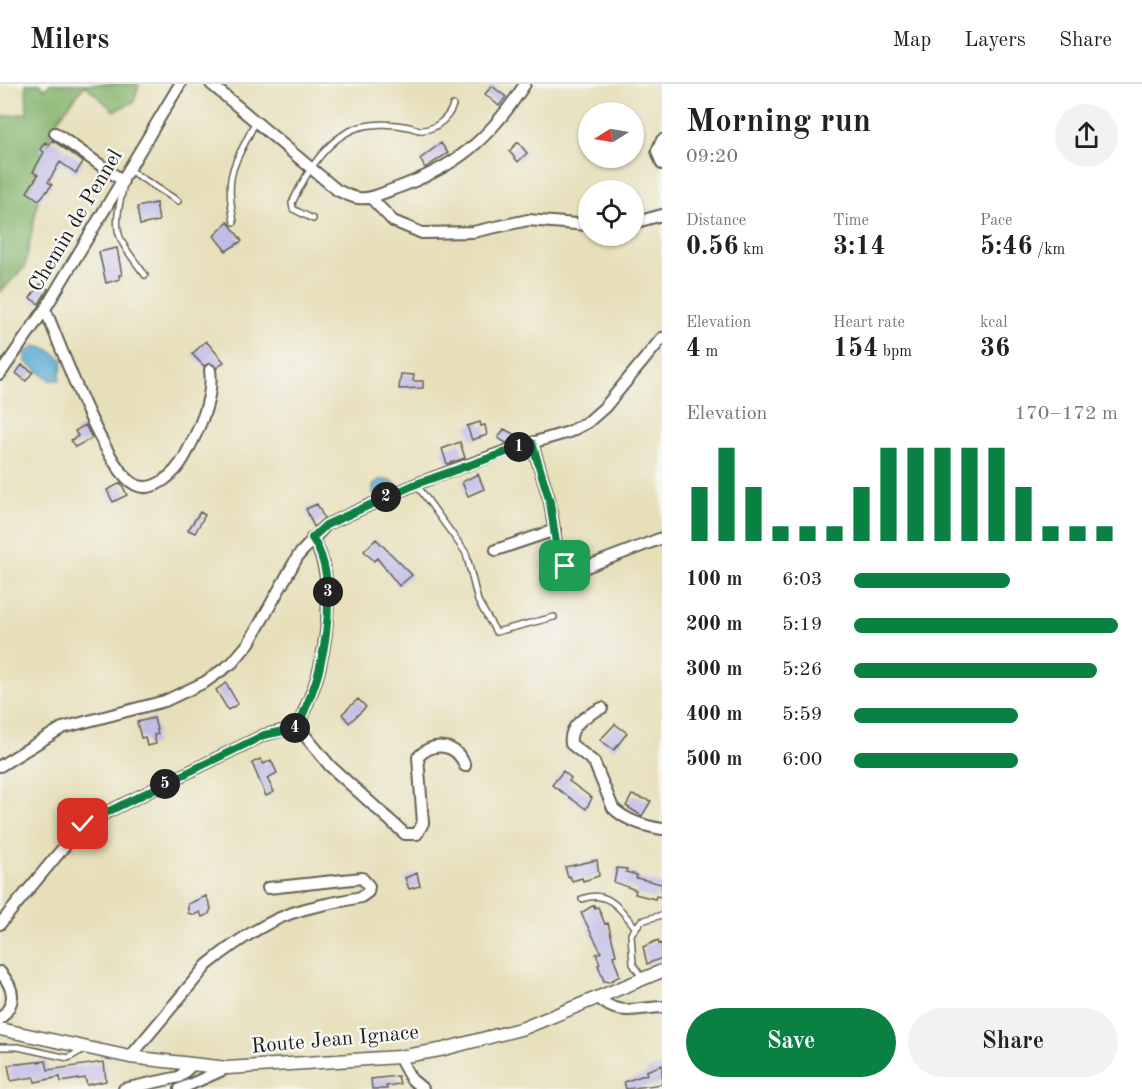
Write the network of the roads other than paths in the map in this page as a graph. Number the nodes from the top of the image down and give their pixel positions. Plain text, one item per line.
1 (180, 84) edge
2 (212, 84) edge
3 (525, 84) edge
4 (453, 105) dead end
5 (256, 122) junction
6 (55, 133) dead end
7 (662, 140) edge
8 (662, 164) edge
9 (311, 169) junction
10 (126, 176) junction
11 (371, 198) junction
12 (178, 201) dead end
13 (662, 215) edge
14 (314, 219) dead end
15 (644, 220) edge
16 (234, 222) dead end
17 (578, 224) edge
18 (145, 275) dead end
19 (45, 309) junction
20 (662, 338) edge
21 (210, 370) dead end
22 (0, 374) edge
23 (532, 443) junction
24 (416, 484) junction
25 (555, 530) junction
26 (312, 538) junction
27 (662, 538) edge
28 (496, 550) dead end
29 (554, 617) dead end
30 (602, 708) dead end
31 (298, 728) junction
32 (0, 766) edge
33 (465, 766) dead end
34 (662, 829) edge
35 (268, 888) dead end
36 (582, 898) dead end
37 (662, 915) edge
38 (0, 924) edge
39 (635, 927) junction
40 (662, 971) edge
41 (0, 972) edge
42 (642, 978) junction
43 (599, 998) junction
44 (662, 1007) edge
45 (0, 1019) edge
46 (0, 1029) edge
47 (0, 1047) edge
48 (87, 1047) junction
49 (399, 1057) junction
50 (130, 1058) junction
51 (192, 1065) junction
52 (227, 1068) junction
53 (124, 1089) edge
54 (180, 1089) edge
55 (423, 1089) edge

1 - 10 street, Chemin de Pennel
2 - 5 street
3 - 11 street
4 - 9 lane
5 - 9 street
5 - 16 lane
6 - 10 street
7 - 8 street
9 - 11 street
9 - 14 lane
10 - 12 lane
10 - 18 lane
10 - 19 street, Chemin de Pennel
11 - 17 street
13 - 15 street
19 - 21 street
19 - 22 street, Chemin de Pennel
20 - 23 street
23 - 24 street
23 - 25 street
24 - 26 street
24 - 29 lane
25 - 27 street
25 - 28 street
26 - 31 street
26 - 32 street
30 - 34 street
31 - 33 street
31 - 38 street
35 - 50 street
36 - 39 lane
37 - 39 lane
39 - 42 lane
40 - 42 street, Route Jean Ignace
41 - 45 street
42 - 43 street, Route Jean Ignace
43 - 44 street
43 - 49 street, Route Jean Ignace
46 - 48 street, Route Jean Ignace
47 - 48 lane
48 - 50 street, Route Jean Ignace
49 - 52 street, Route Jean Ignace
49 - 55 street
50 - 51 street, Route Jean Ignace
51 - 52 street, Route Jean Ignace
51 - 53 street
52 - 54 street

